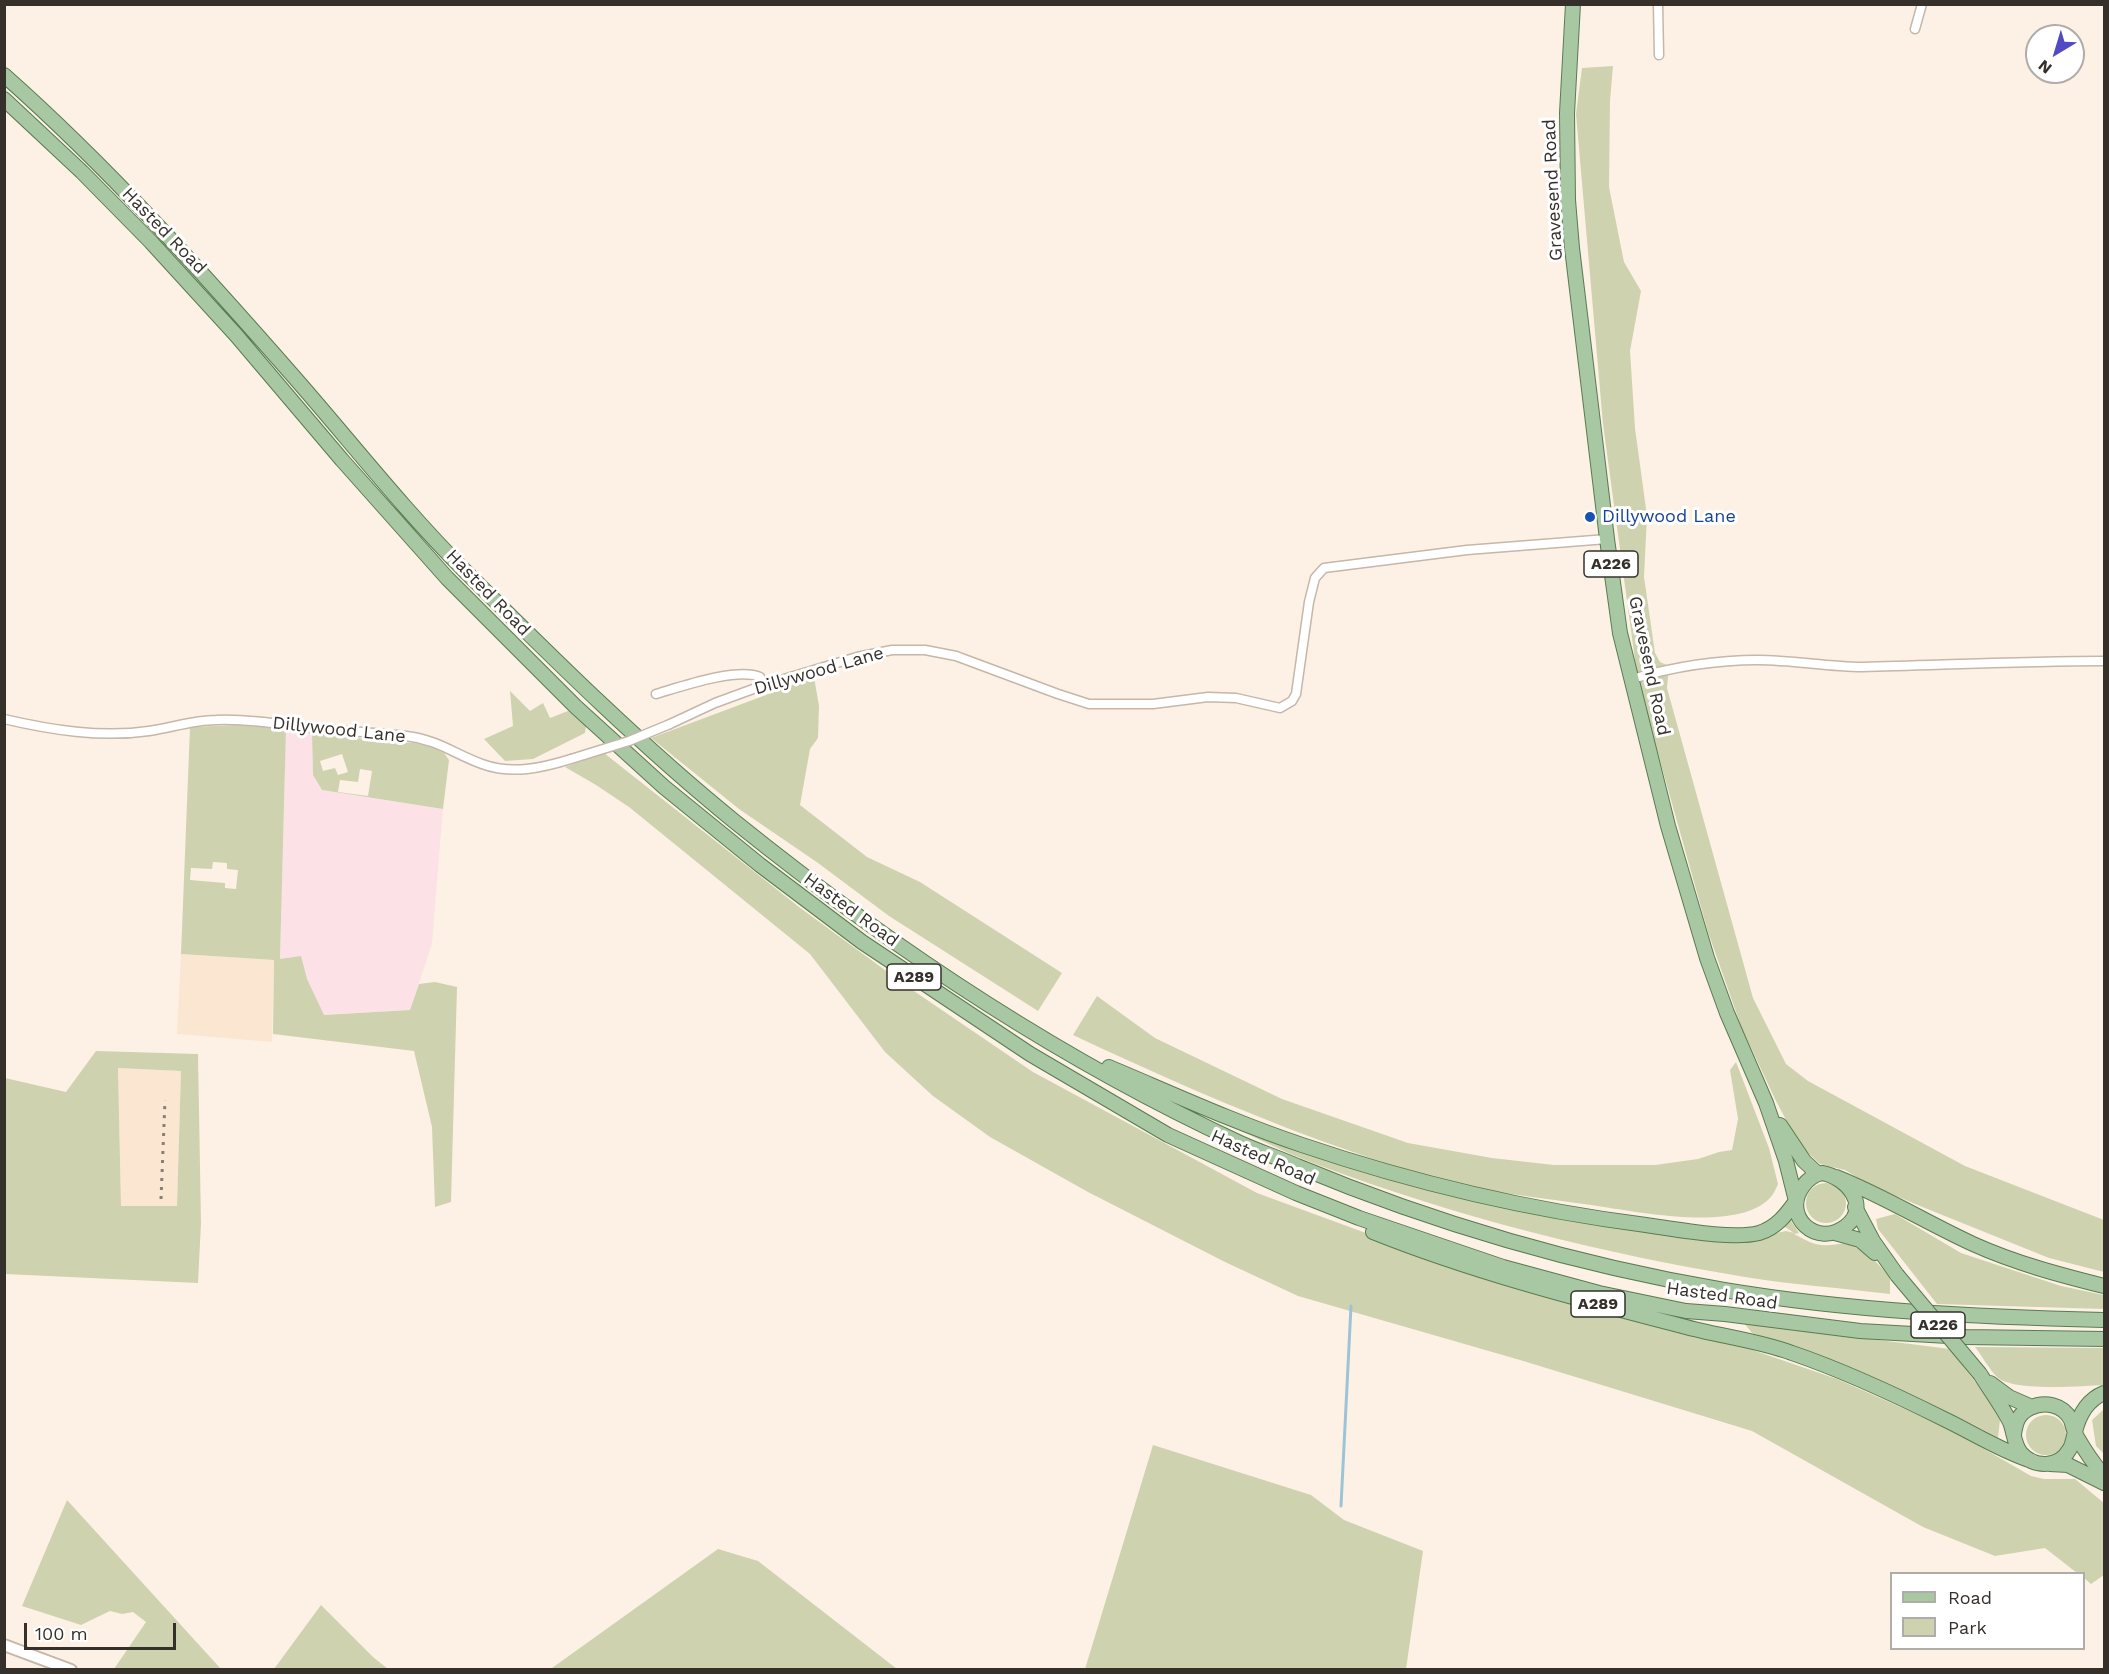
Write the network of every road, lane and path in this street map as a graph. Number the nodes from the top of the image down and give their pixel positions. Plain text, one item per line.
1 (1573, 4) edge
2 (1658, 4) edge
3 (1922, 4) edge
4 (1915, 29) dead end
5 (1659, 55) dead end
6 (4, 75) edge
7 (4, 99) edge
8 (1607, 539) junction
9 (2104, 661) edge
10 (1632, 679) junction
11 (764, 685) junction
12 (656, 694) dead end
13 (4, 719) edge
14 (1049, 1042) junction
15 (1766, 1103) junction
16 (1168, 1135) junction
17 (1818, 1174) junction
18 (1836, 1177) junction
19 (1796, 1201) junction
20 (1855, 1207) junction
21 (1835, 1233) junction
22 (1898, 1275) junction
23 (2104, 1286) edge
24 (2104, 1320) edge
25 (2104, 1339) edge
26 (1980, 1374) junction
27 (2104, 1393) edge
28 (2032, 1407) junction
29 (2074, 1433) junction
30 (2014, 1434) junction
31 (2032, 1461) junction
32 (2048, 1464) junction
33 (2104, 1476) edge
34 (2104, 1483) edge
35 (4, 1645) edge
36 (71, 1670) edge

1 - 8 main road, Gravesend Road / A226
2 - 5 street
3 - 4 street
6 - 14 main road, Hasted Road / A289
7 - 16 main road, Hasted Road / A289
8 - 10 main road, Gravesend Road / A226
8 - 11 street, Dillywood Lane
9 - 10 street
10 - 15 main road, Gravesend Road / A226
11 - 12 street
11 - 13 street, Dillywood Lane, bridge
14 - 19 main road, A289
14 - 24 main road, Hasted Road / A289
15 - 17 main road, Gravesend Road / A226
15 - 19 main road, Gravesend Road / A226
16 - 25 main road, Hasted Road / A289
16 - 31 main road, A289
17 - 18 main road
17 - 19 main road
18 - 20 main road
18 - 23 main road
19 - 21 main road
20 - 21 main road
20 - 22 main road, A226
21 - 22 main road, A226
22 - 26 main road, A226, bridge
26 - 28 main road, A226
26 - 30 main road, A226
27 - 29 main road
28 - 29 main road
28 - 30 main road
29 - 32 main road
29 - 33 main road
30 - 31 main road
31 - 32 main road
32 - 34 main road
35 - 36 street

